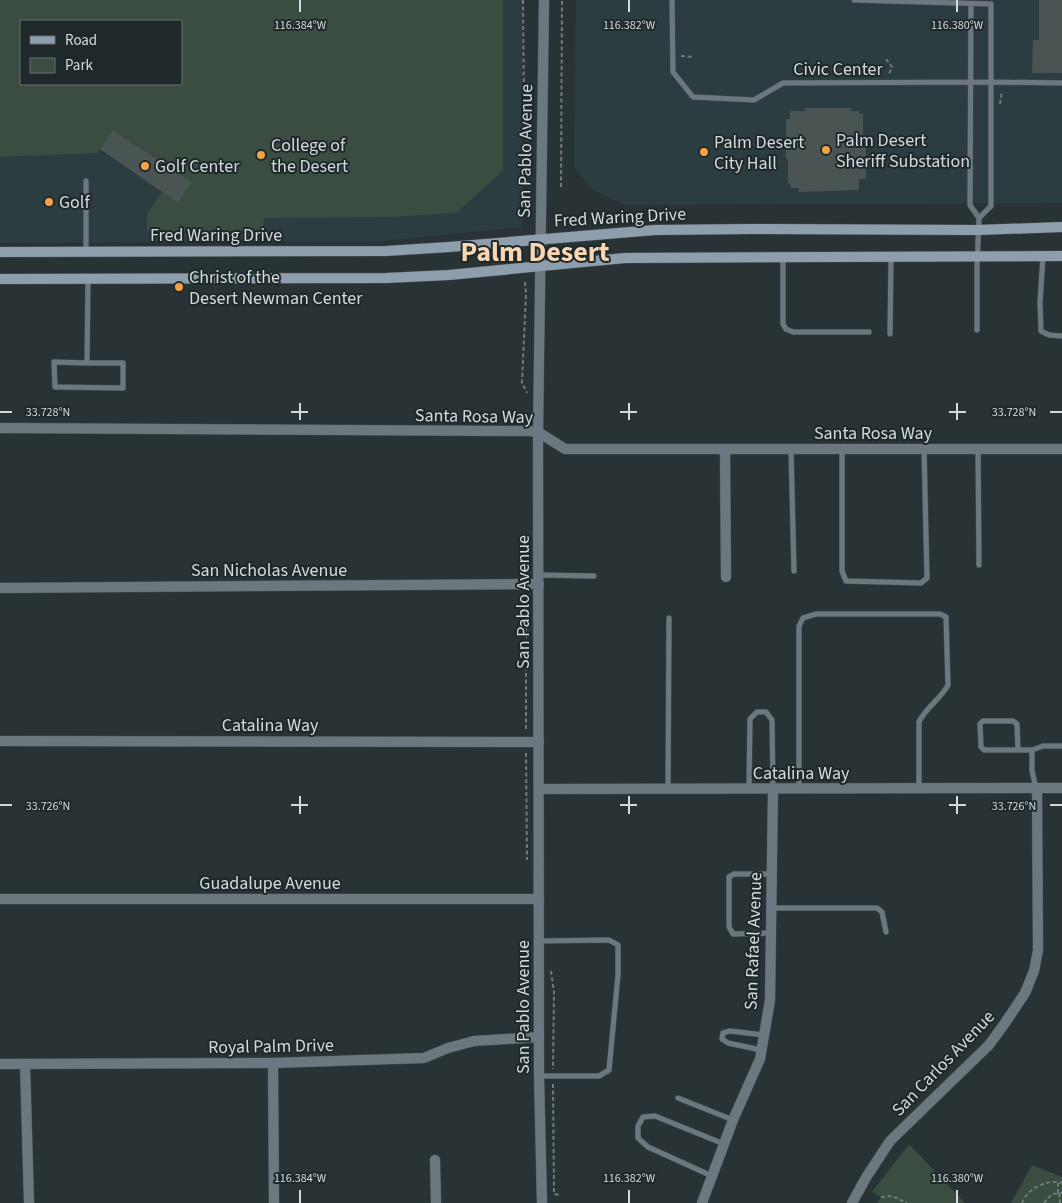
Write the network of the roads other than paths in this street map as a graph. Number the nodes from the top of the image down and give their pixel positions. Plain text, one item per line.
1 (544, 0) edge
2 (672, 0) edge
3 (854, 0) edge
4 (971, 4) junction
5 (970, 82) junction
6 (991, 82) junction
7 (1062, 83) edge
8 (86, 181) dead end
9 (979, 218) junction
10 (1062, 227) edge
11 (978, 230) junction
12 (540, 238) junction
13 (0, 252) edge
14 (86, 252) junction
15 (978, 256) junction
16 (1043, 256) junction
17 (1062, 256) edge
18 (783, 257) junction
19 (891, 257) junction
20 (540, 266) junction
21 (88, 279) junction
22 (0, 280) edge
23 (977, 330) dead end
24 (869, 332) dead end
25 (890, 334) dead end
26 (1062, 336) edge
27 (87, 363) junction
28 (0, 428) edge
29 (538, 432) junction
30 (725, 449) junction
31 (791, 449) junction
32 (842, 449) junction
33 (924, 449) junction
34 (978, 449) junction
35 (1062, 449) edge
36 (978, 565) dead end
37 (794, 571) dead end
38 (594, 576) dead end
39 (726, 577) dead end
40 (539, 580) junction
41 (0, 588) edge
42 (669, 618) dead end
43 (0, 741) edge
44 (539, 742) junction
45 (1062, 746) edge
46 (1018, 750) junction
47 (1032, 750) junction
48 (918, 788) junction
49 (1037, 788) junction
50 (1062, 788) edge
51 (539, 789) junction
52 (668, 789) junction
53 (749, 789) junction
54 (773, 789) junction
55 (800, 789) junction
56 (772, 874) junction
57 (539, 899) junction
58 (0, 900) edge
59 (772, 908) junction
60 (771, 932) junction
61 (886, 932) dead end
62 (539, 941) junction
63 (764, 1036) junction
64 (539, 1037) junction
65 (762, 1050) junction
66 (273, 1063) junction
67 (0, 1064) edge
68 (25, 1064) junction
69 (539, 1076) junction
70 (678, 1098) dead end
71 (733, 1120) junction
72 (724, 1144) junction
73 (435, 1160) dead end
74 (712, 1176) junction
75 (28, 1203) edge
76 (274, 1203) edge
77 (436, 1203) edge
78 (542, 1203) edge
79 (702, 1203) edge
80 (852, 1203) edge

1 - 12 street, San Pablo Avenue
2 - 5 lane, Civic Center
3 - 4 lane
4 - 5 lane
4 - 6 lane
5 - 6 lane, Civic Center
5 - 9 lane
6 - 7 lane, Civic Center
6 - 9 lane
8 - 14 lane
9 - 11 lane
10 - 11 main road, Fred Waring Drive
11 - 12 main road, Fred Waring Drive
11 - 15 lane
12 - 14 main road, Fred Waring Drive
12 - 20 street, San Pablo Avenue
13 - 14 main road, Fred Waring Drive
15 - 16 main road
15 - 19 main road
15 - 23 lane
16 - 17 main road
16 - 26 lane
18 - 19 main road
18 - 20 main road
18 - 24 lane
19 - 25 lane
20 - 21 main road
20 - 29 street, San Pablo Avenue
21 - 22 main road
21 - 27 lane
27 - 27 lane
28 - 29 street, Santa Rosa Way
29 - 30 street, Santa Rosa Way
29 - 40 street, San Pablo Avenue
30 - 31 street, Santa Rosa Way
30 - 39 street
31 - 32 street, Santa Rosa Way
31 - 37 lane
32 - 33 street, Santa Rosa Way
32 - 33 lane
33 - 34 street, Santa Rosa Way
34 - 35 street, Santa Rosa Way
34 - 36 lane
38 - 40 lane
40 - 41 street, San Nicholas Avenue
40 - 44 street, San Pablo Avenue
42 - 52 lane
43 - 44 street, Catalina Way
44 - 51 street, San Pablo Avenue
45 - 47 lane
46 - 46 lane
46 - 47 lane
47 - 49 lane
48 - 49 street, Catalina Way
48 - 55 street, Catalina Way
48 - 55 lane
49 - 50 street, Catalina Way
49 - 80 street, San Carlos Avenue
51 - 52 street, Catalina Way
51 - 57 street, San Pablo Avenue
52 - 53 street, Catalina Way
53 - 54 street, Catalina Way
53 - 54 lane
54 - 55 street, Catalina Way
54 - 56 street, San Rafael Avenue
56 - 59 street, San Rafael Avenue
56 - 60 lane
57 - 58 street, Guadalupe Avenue
57 - 62 street, San Pablo Avenue
59 - 60 street, San Rafael Avenue
59 - 61 lane
60 - 63 street, San Rafael Avenue
62 - 64 street, San Pablo Avenue
62 - 69 lane
63 - 65 street, San Rafael Avenue
63 - 65 lane
64 - 66 street, Royal Palm Drive
64 - 69 street, San Pablo Avenue
65 - 71 street, San Rafael Avenue
66 - 68 street, Royal Palm Drive
66 - 76 street
67 - 68 street, Royal Palm Drive
68 - 75 street
69 - 78 street, San Pablo Avenue
70 - 71 lane
71 - 72 street, San Rafael Avenue
72 - 74 street, San Rafael Avenue
72 - 74 lane
73 - 77 street
74 - 79 street, San Rafael Avenue

